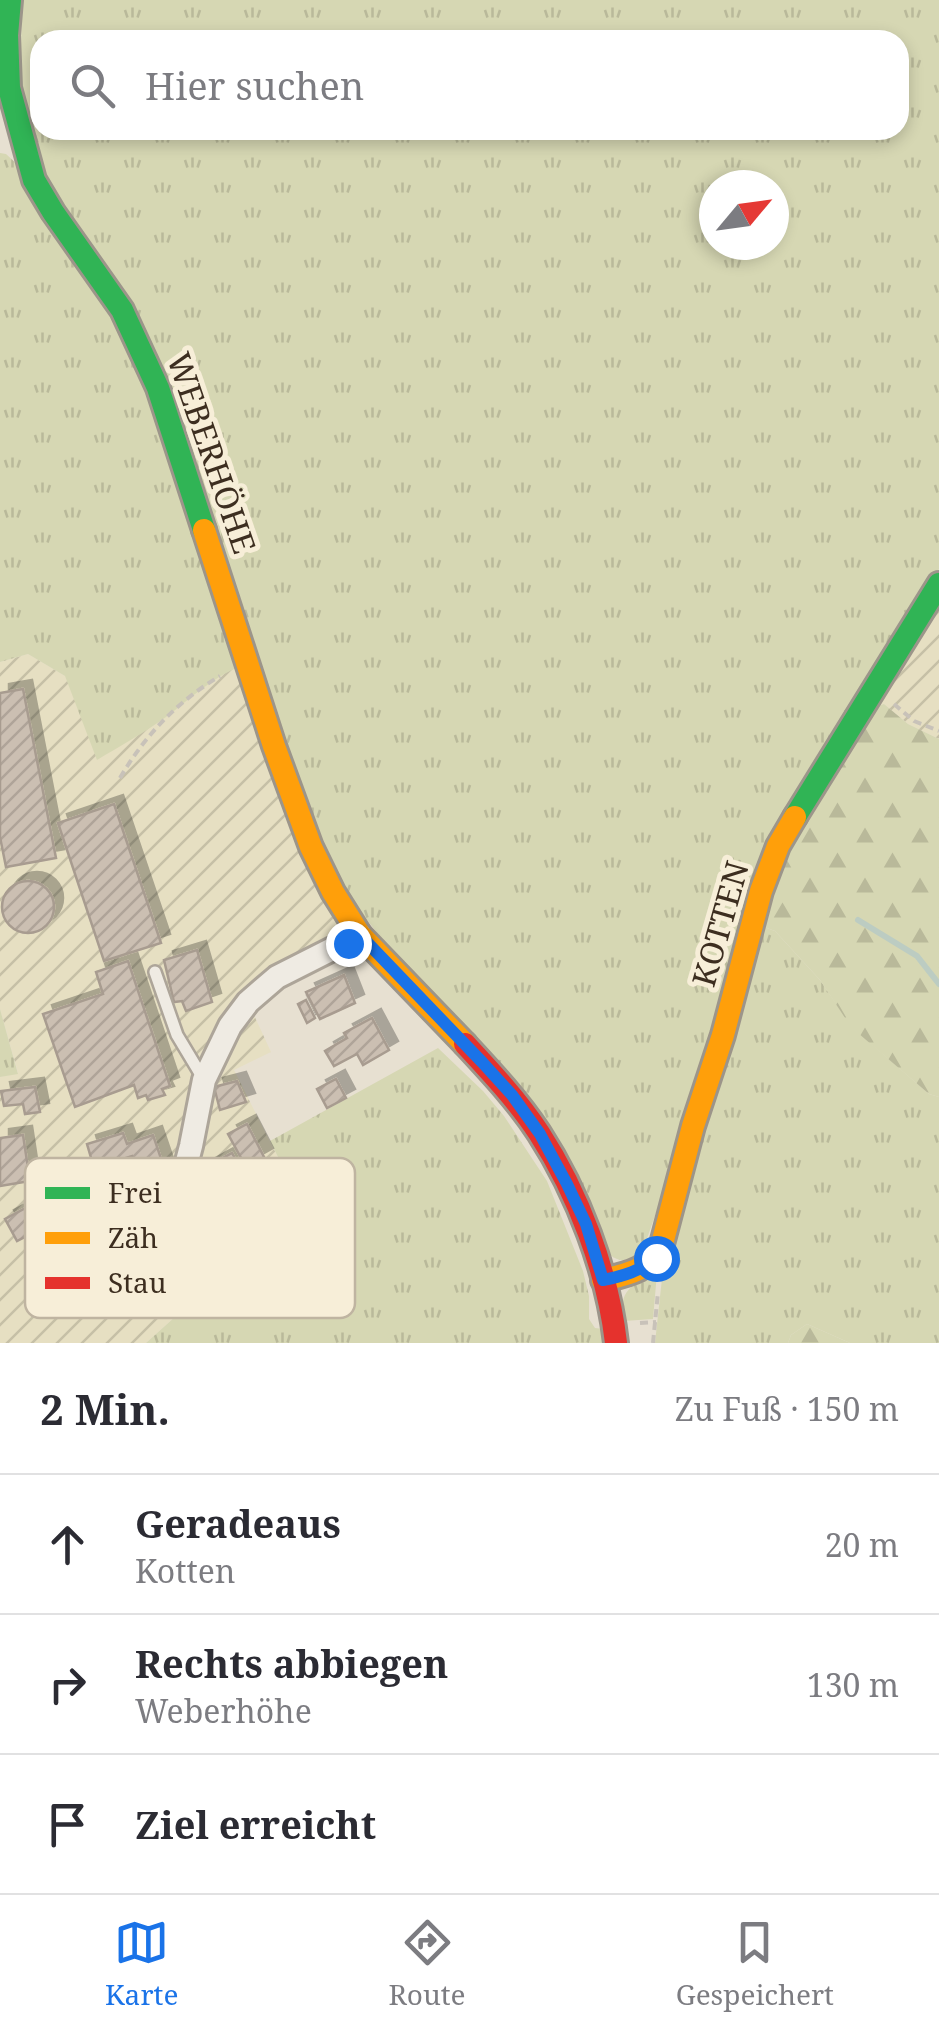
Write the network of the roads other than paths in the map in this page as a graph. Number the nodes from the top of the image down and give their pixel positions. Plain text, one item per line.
1 (10, 0) edge
2 (939, 584) edge
3 (360, 935) junction
4 (154, 972) dead end
5 (204, 1080) junction
6 (189, 1158) edge
7 (603, 1280) junction
8 (616, 1343) edge

1 - 3 street, WEBERHÖHE
2 - 7 street, KOTTEN
3 - 5 street
3 - 7 street, WEBERHÖHE
4 - 5 lane
5 - 6 street
7 - 8 street, WEBERHÖHE

